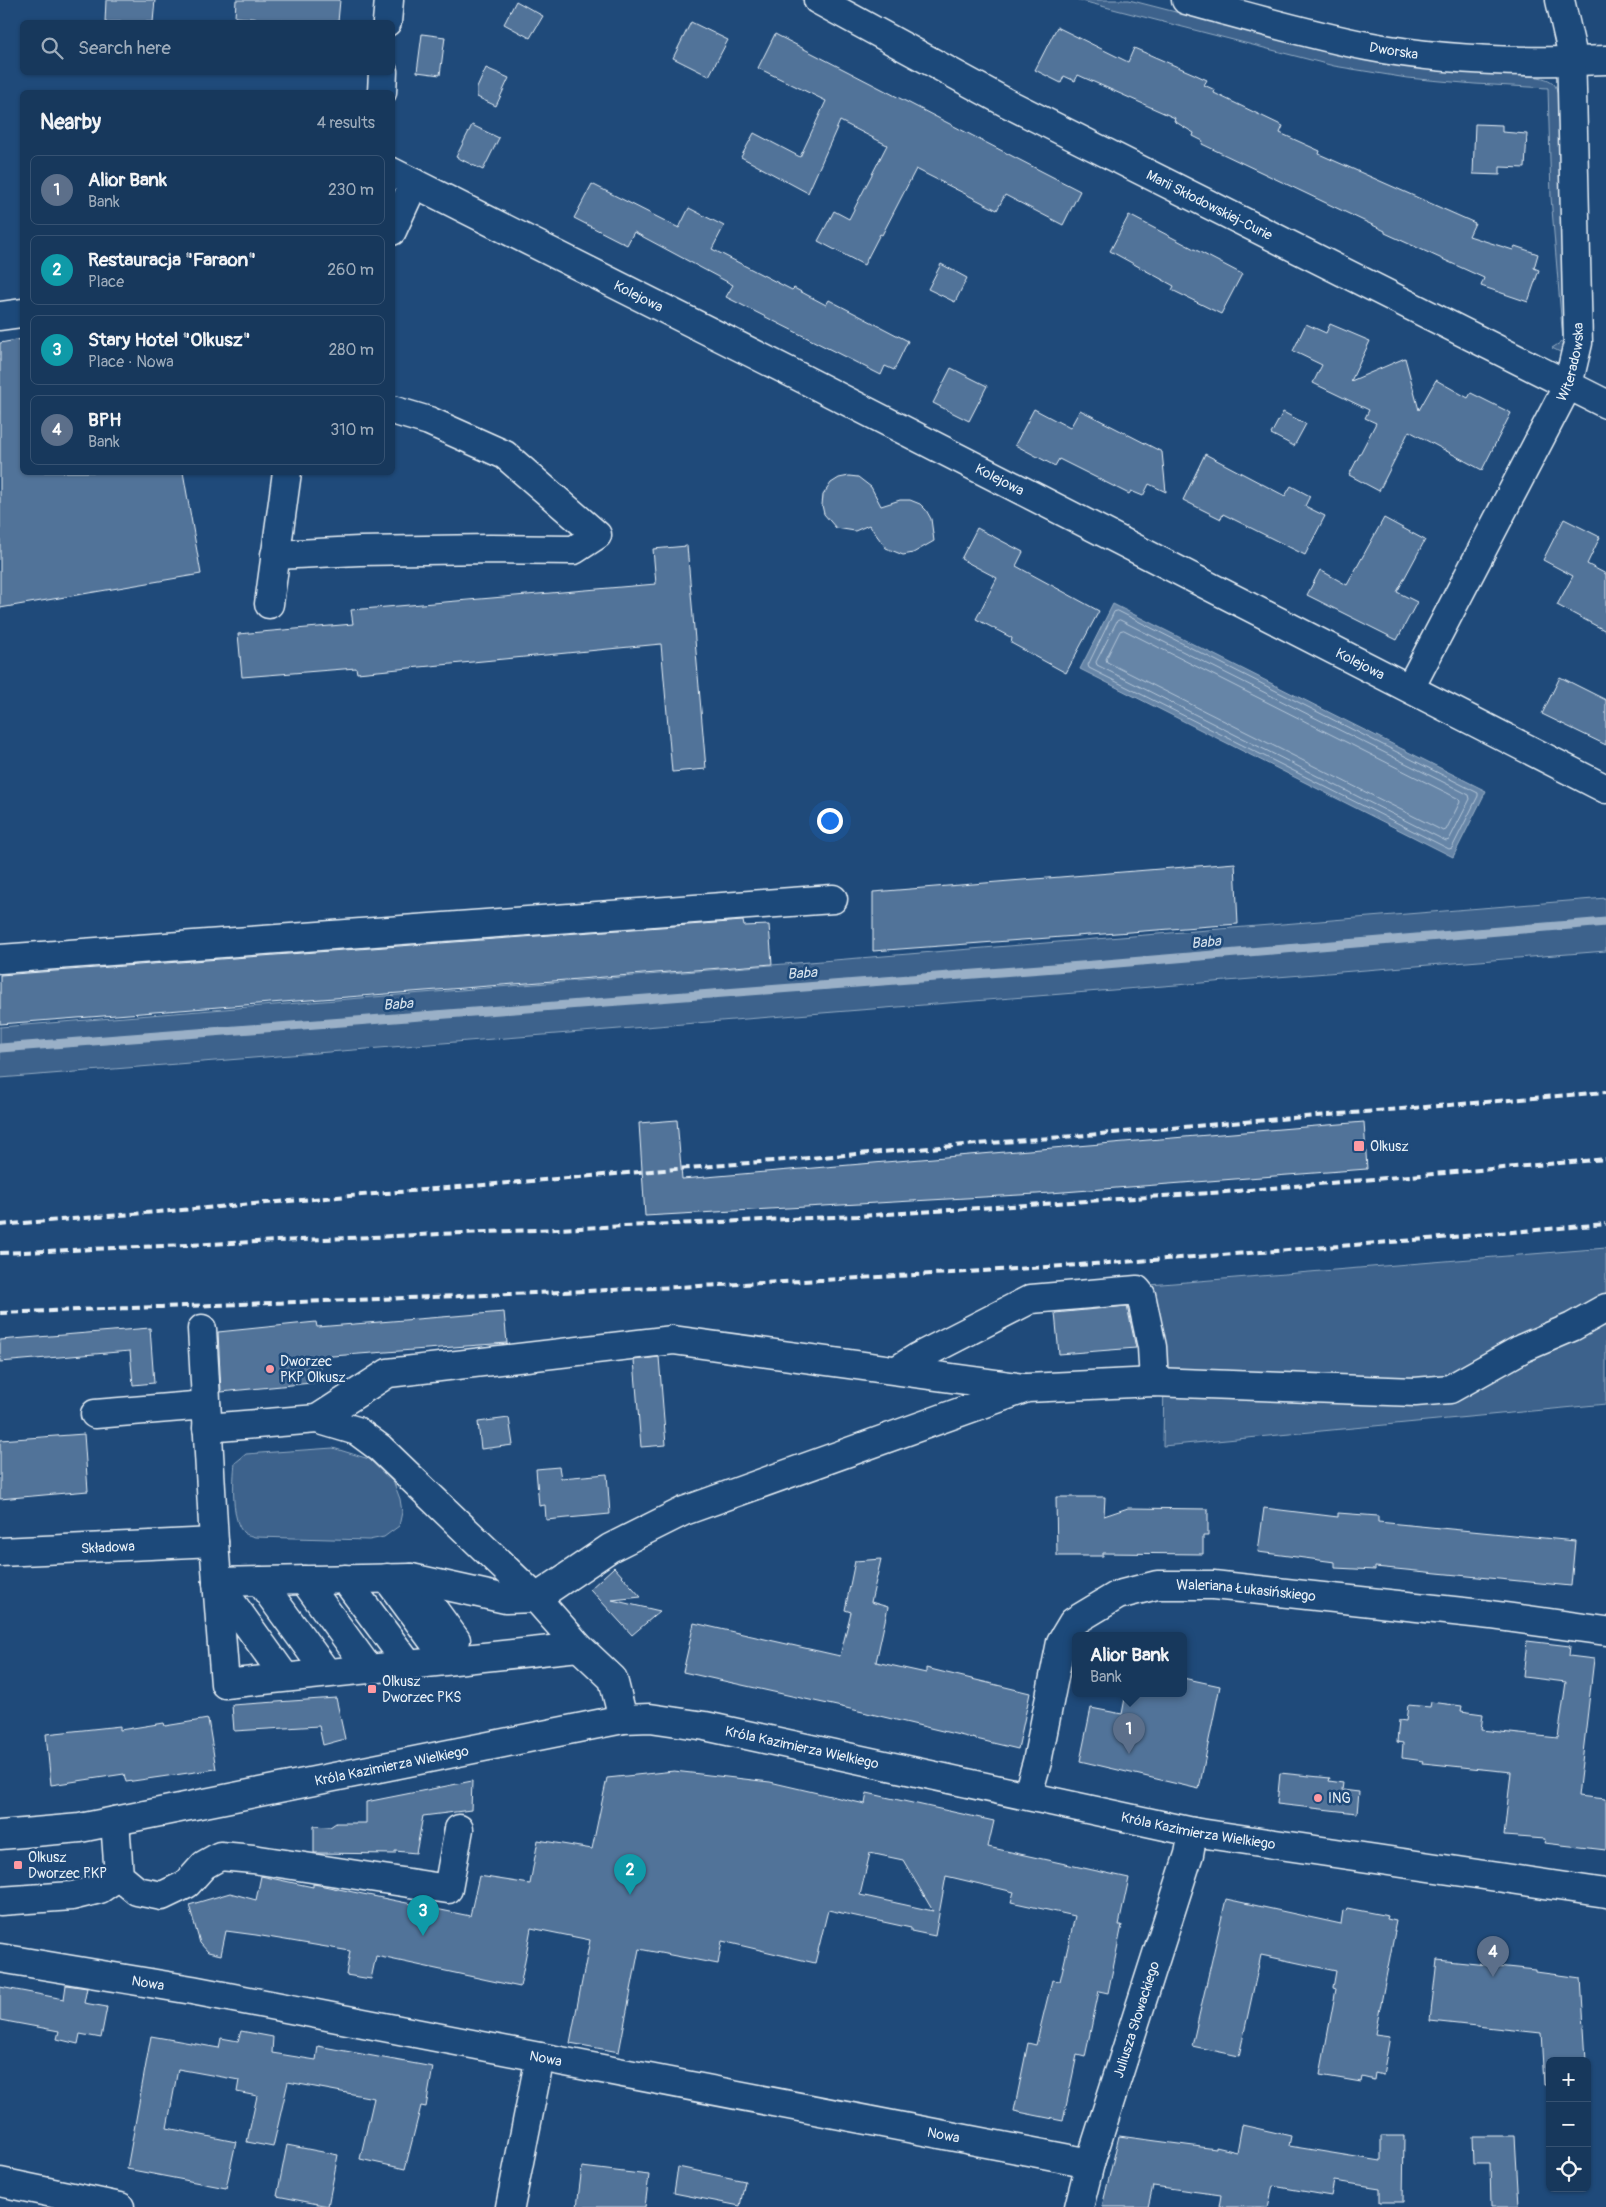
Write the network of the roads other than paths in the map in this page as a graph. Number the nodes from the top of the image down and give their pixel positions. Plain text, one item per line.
1 (388, 0) edge
2 (818, 0) edge
3 (1186, 0) edge
4 (1560, 0) edge
5 (387, 20) edge
6 (1606, 60) edge
7 (1571, 61) junction
8 (383, 75) edge
9 (382, 90) edge
10 (404, 178) edge
11 (395, 218) edge
12 (20, 313) edge
13 (0, 316) edge
14 (1568, 385) junction
15 (1606, 404) edge
16 (395, 411) edge
17 (287, 475) edge
18 (275, 555) junction
19 (269, 604) dead end
20 (1410, 688) junction
21 (1606, 789) edge
22 (833, 899) dead end
23 (0, 958) edge
24 (1606, 1308) edge
25 (202, 1329) dead end
26 (897, 1370) junction
27 (1154, 1382) junction
28 (1027, 1388) junction
29 (95, 1414) dead end
30 (207, 1417) junction
31 (317, 1419) junction
32 (214, 1542) junction
33 (0, 1552) edge
34 (313, 1580) junction
35 (536, 1598) junction
36 (1606, 1631) edge
37 (579, 1647) junction
38 (377, 1667) junction
39 (623, 1719) junction
40 (1028, 1794) junction
41 (115, 1821) junction
42 (459, 1829) dead end
43 (1193, 1832) junction
44 (0, 1835) edge
45 (120, 1876) junction
46 (1606, 1893) edge
47 (0, 1901) edge
48 (0, 1958) edge
49 (540, 2057) junction
50 (1090, 2163) junction
51 (0, 2182) edge
52 (120, 2207) edge
53 (510, 2207) edge
54 (1079, 2207) edge

1 - 5 street
2 - 14 street, Marii Skłodowskiej-Curie
3 - 7 street, Dworska
4 - 7 street, Witeradowska
6 - 7 street, Dworska
7 - 14 street, Witeradowska
8 - 9 street
10 - 11 street
10 - 20 street, Kolejowa
12 - 13 street
14 - 15 street, Marii Skłodowskiej-Curie
14 - 20 street, Witeradowska
16 - 18 street
17 - 18 street
18 - 19 street
20 - 21 street, Kolejowa
22 - 23 street
24 - 27 street
25 - 30 street
26 - 27 street
26 - 28 street
26 - 31 street
27 - 28 street
28 - 35 street
29 - 30 street
30 - 31 street
30 - 32 street
31 - 35 street
32 - 33 street, Składowa
32 - 34 street
34 - 35 street
34 - 38 street
34 - 38 street
34 - 38 street
34 - 38 street
34 - 38 street
34 - 38 street
35 - 37 street
36 - 40 street, Waleriana Łukasińskiego
37 - 38 street
37 - 39 street
39 - 40 street, Króla Kazimierza Wielkiego
39 - 41 street, Króla Kazimierza Wielkiego
40 - 43 street, Króla Kazimierza Wielkiego
41 - 44 street, Króla Kazimierza Wielkiego
41 - 45 street
42 - 45 street
43 - 46 street, Króla Kazimierza Wielkiego
43 - 50 street, Juliusza Słowackiego
45 - 47 street
48 - 49 street, Nowa
49 - 50 street, Nowa
49 - 53 street
50 - 54 street, Juliusza Słowackiego
51 - 52 street

